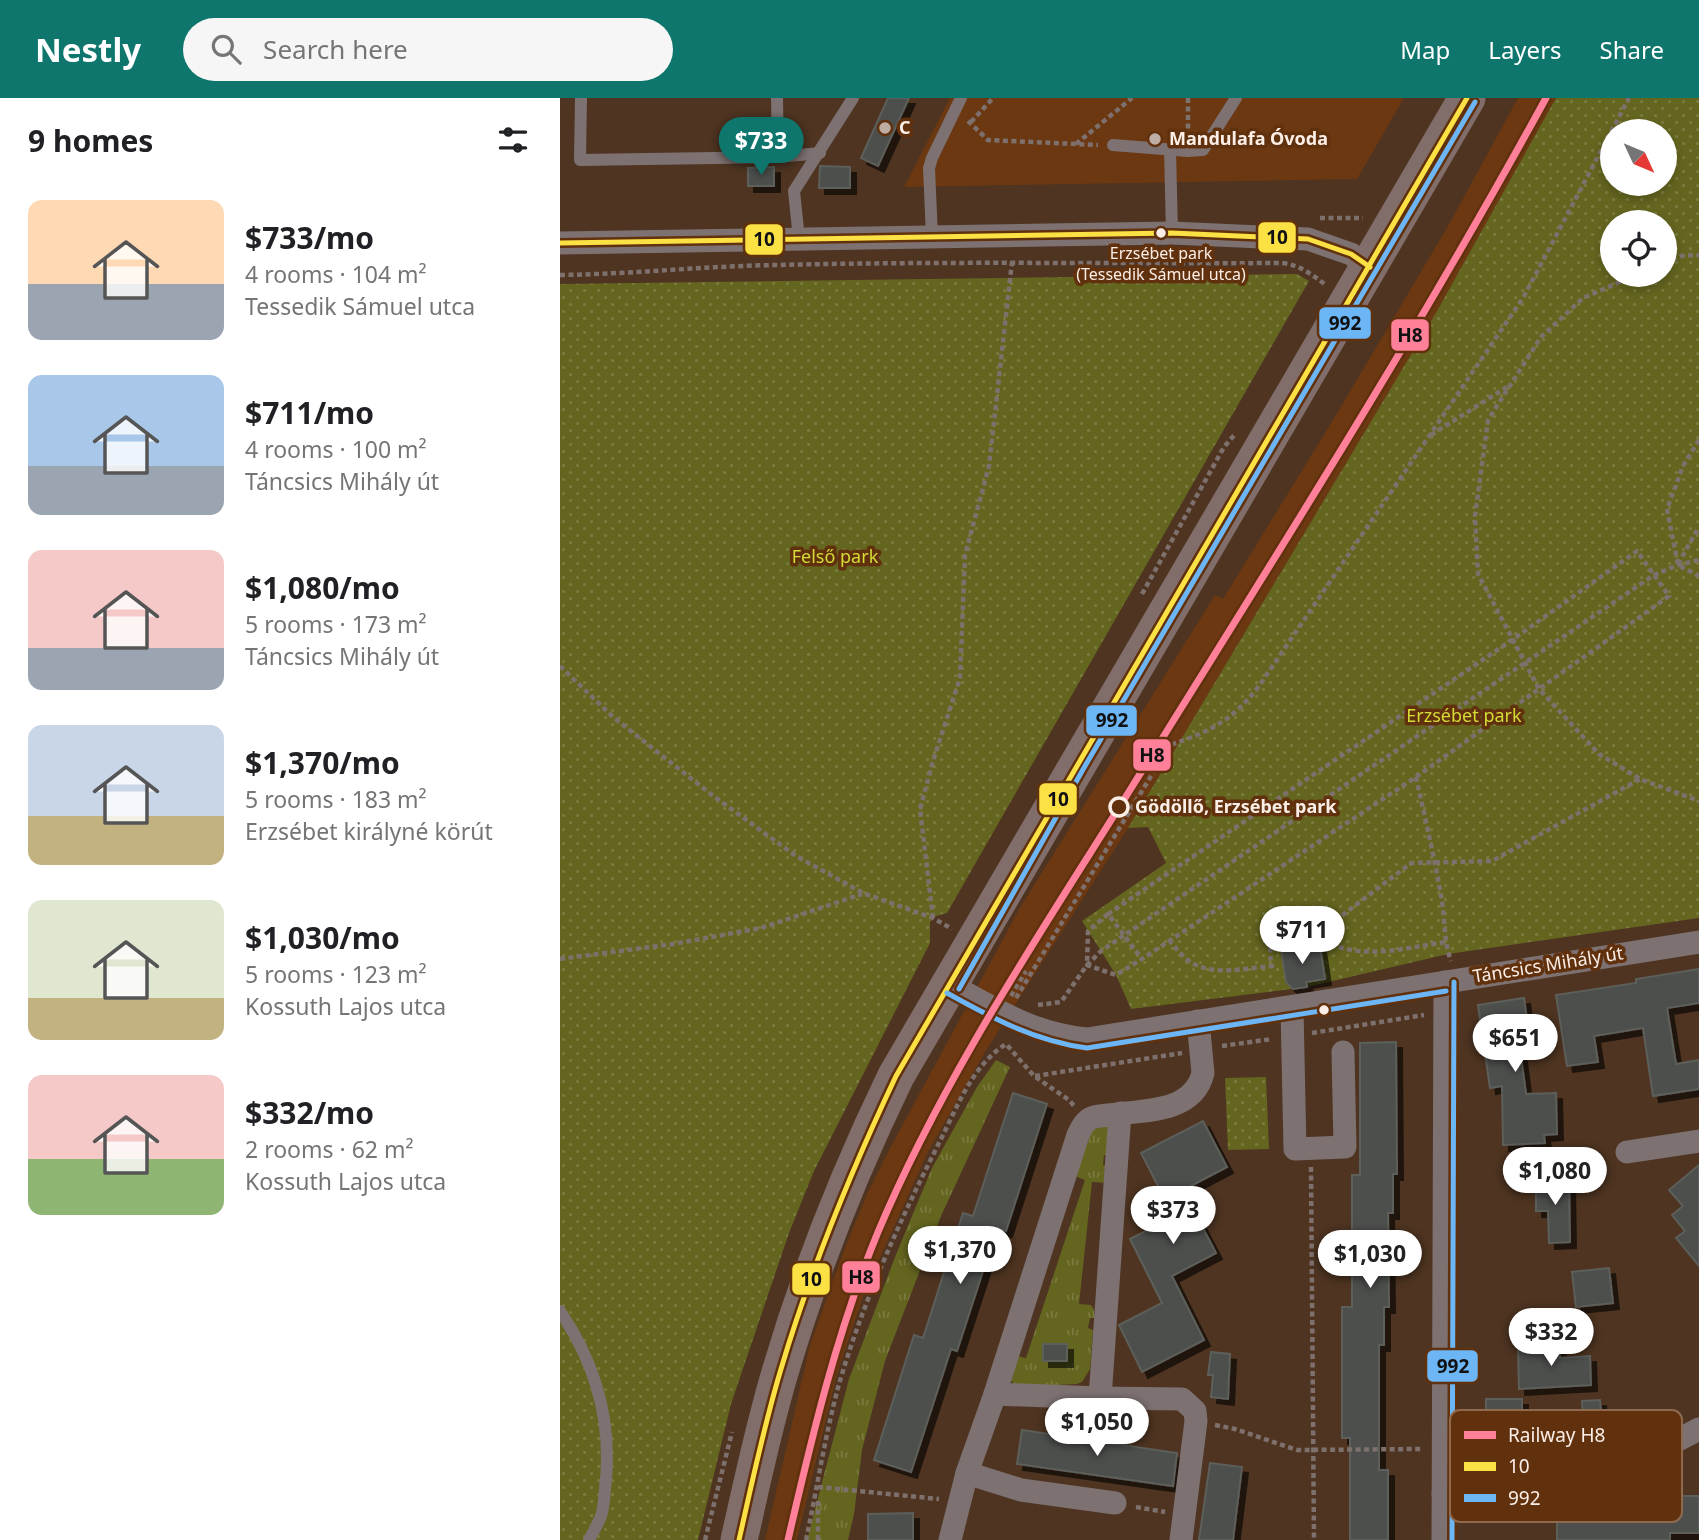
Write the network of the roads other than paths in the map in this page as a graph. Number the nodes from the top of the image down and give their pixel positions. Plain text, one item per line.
1 (580, 98) edge
2 (777, 98) edge
3 (853, 98) edge
4 (961, 98) edge
5 (1236, 98) edge
6 (1467, 98) edge
7 (1113, 145) road end
8 (1170, 150) junction
9 (820, 153) junction
10 (778, 157) junction
11 (1172, 233) junction
12 (932, 237) junction
13 (799, 239) junction
14 (560, 243) edge
15 (1370, 267) junction
16 (1699, 942) edge
17 (1451, 981) junction
18 (951, 985) junction
19 (1292, 1008) junction
20 (1198, 1021) junction
21 (1343, 1052) dead end
22 (1120, 1113) junction
23 (1699, 1142) edge
24 (1627, 1152) dead end
25 (560, 1311) edge
26 (995, 1394) junction
27 (1100, 1398) junction
28 (1699, 1429) edge
29 (1682, 1438) edge
30 (967, 1473) junction
31 (1443, 1493) junction
32 (1450, 1493) edge
33 (1115, 1503) road end
34 (589, 1540) edge
35 (739, 1540) edge
36 (950, 1540) edge
37 (1181, 1540) edge
38 (1443, 1540) edge

1 - 10 lane
2 - 10 lane
3 - 9 lane
4 - 12 lane
5 - 8 lane
6 - 15 main road
7 - 8 lane
8 - 11 lane
9 - 10 lane
9 - 13 lane
11 - 12 street
11 - 15 street
12 - 13 street
13 - 14 street
15 - 18 main road
16 - 17 street, Táncsics Mihály út
17 - 19 street, Táncsics Mihály út
17 - 31 street
18 - 20 street, Táncsics Mihály út
18 - 35 main road
19 - 20 street, Táncsics Mihály út
19 - 21 street
20 - 22 street
22 - 26 street
22 - 27 street
23 - 24 street
25 - 34 lane
26 - 27 street
26 - 30 street
27 - 37 street
28 - 29 street
30 - 33 street
30 - 36 street
31 - 32 street
31 - 38 street

